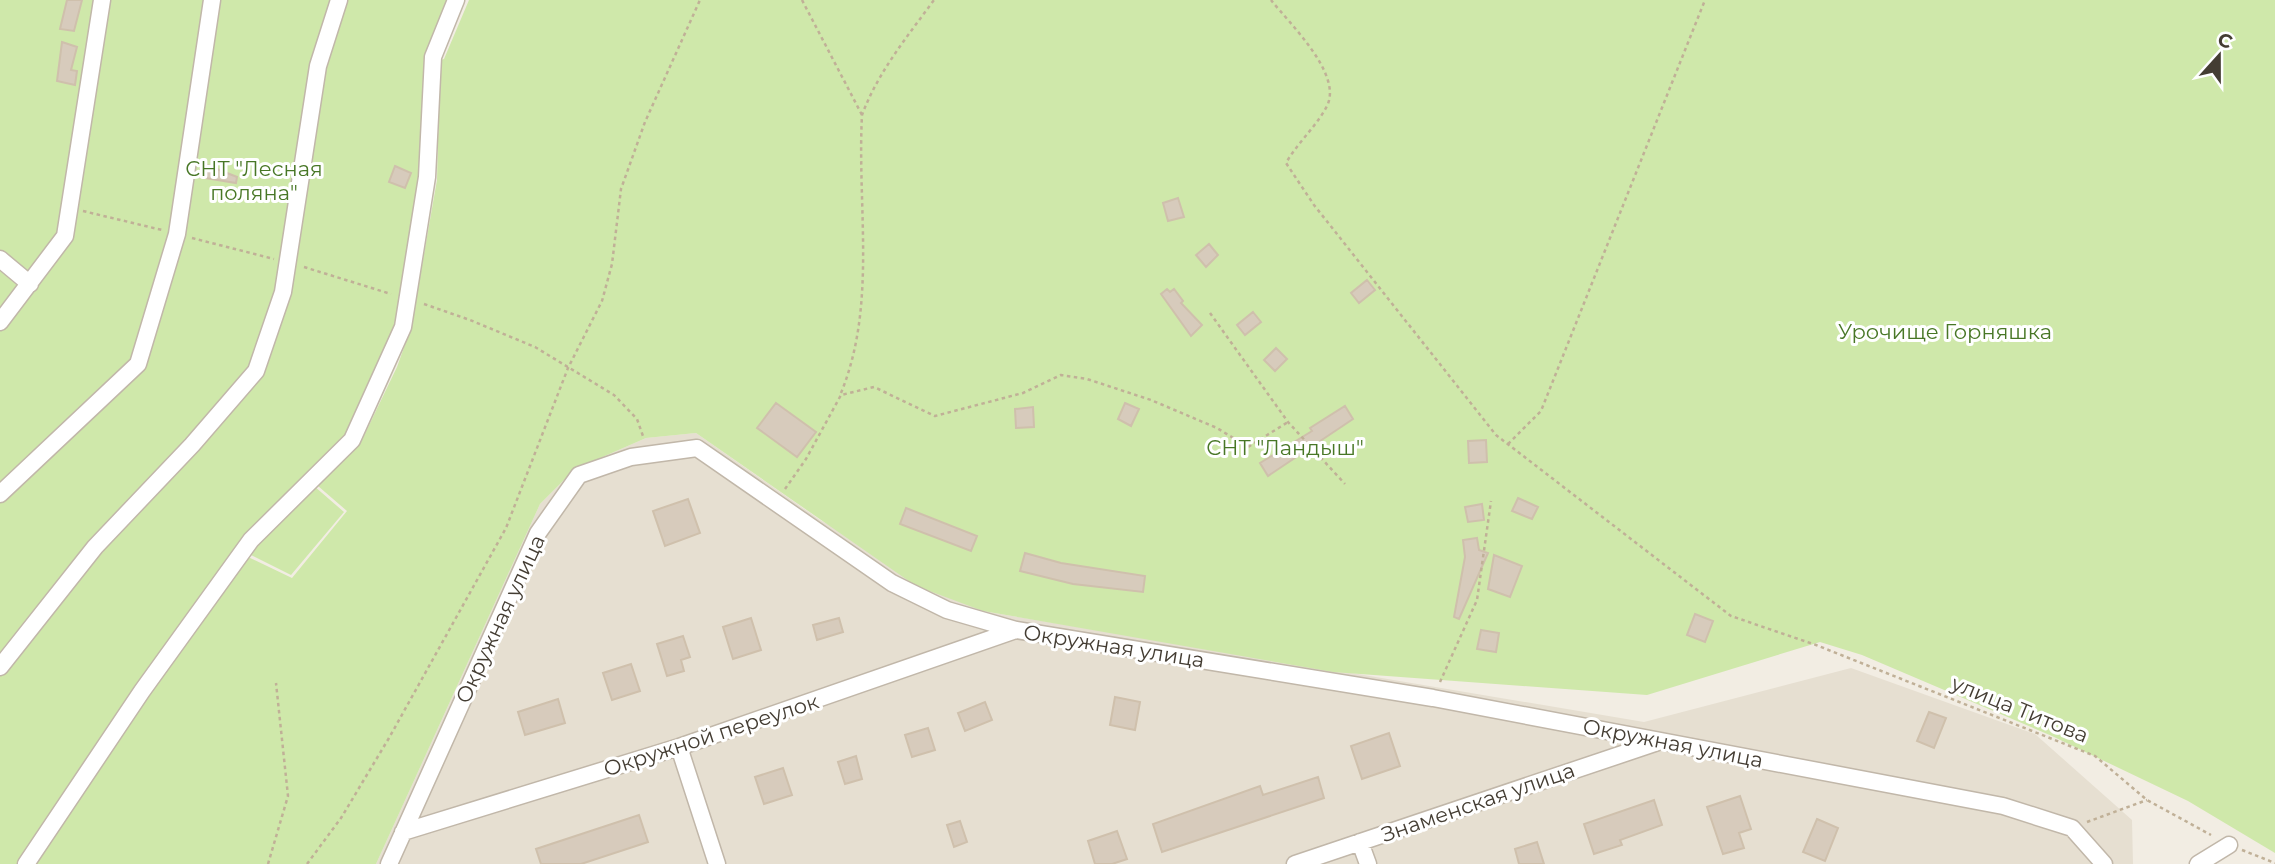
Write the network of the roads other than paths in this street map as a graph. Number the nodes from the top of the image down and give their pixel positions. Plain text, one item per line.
1 (102, 0) edge
2 (212, 0) edge
3 (339, 0) edge
4 (456, 0) edge
5 (0, 259) edge
6 (30, 284) junction
7 (0, 322) edge
8 (0, 494) edge
9 (1016, 630) junction
10 (0, 667) edge
11 (1662, 741) junction
12 (679, 747) junction
13 (403, 832) junction
14 (1360, 842) junction
15 (2230, 845) road end
16 (26, 864) edge
17 (389, 864) edge
18 (717, 864) edge
19 (1295, 864) edge
20 (1368, 864) edge
21 (2105, 864) edge
22 (2199, 864) edge

1 - 6 street
2 - 8 street
3 - 10 street
4 - 16 street
5 - 6 street
6 - 7 street
9 - 11 street, Окружная улица
9 - 12 street, Окружной переулок
9 - 13 street, Окружная улица
11 - 14 street, Знаменская улица
11 - 21 street, Окружная улица
12 - 13 street, Окружной переулок
12 - 18 street
13 - 17 street, Окружная улица
14 - 19 street, Знаменская улица
14 - 20 street
15 - 22 street

